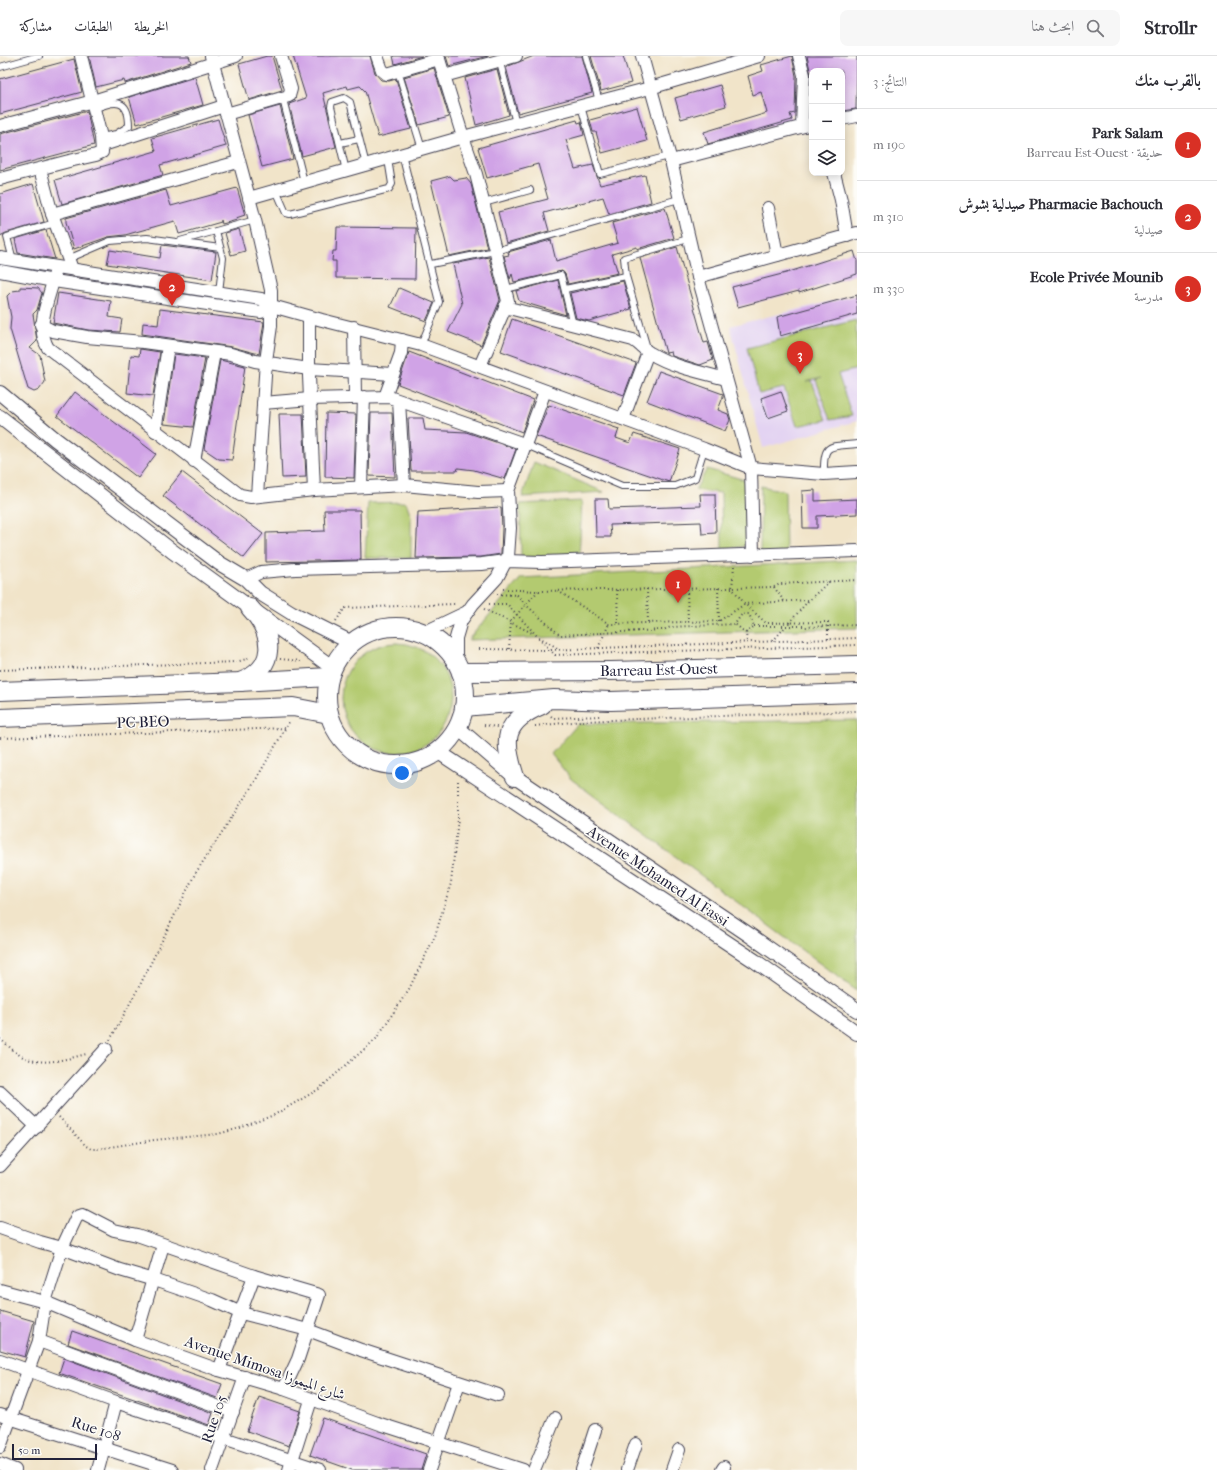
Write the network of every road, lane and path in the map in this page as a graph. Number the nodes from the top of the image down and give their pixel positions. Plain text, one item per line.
1 (39, 56) edge
2 (81, 56) edge
3 (236, 56) edge
4 (281, 56) edge
5 (377, 56) edge
6 (516, 56) edge
7 (586, 56) edge
8 (642, 56) edge
9 (759, 56) edge
10 (799, 56) edge
11 (439, 57) edge
12 (499, 58) edge
13 (212, 59) edge
14 (0, 67) edge
15 (398, 71) junction
16 (444, 76) junction
17 (650, 88) junction
18 (283, 99) junction
19 (600, 101) junction
20 (94, 105) junction
21 (581, 106) junction
22 (225, 110) junction
23 (857, 116) edge
24 (845, 118) edge
25 (516, 123) junction
26 (807, 125) edge
27 (0, 126) edge
28 (463, 137) junction
29 (359, 139) junction
30 (102, 141) junction
31 (340, 143) junction
32 (422, 149) junction
33 (402, 154) junction
34 (388, 158) junction
35 (670, 158) junction
36 (238, 162) junction
37 (366, 165) junction
38 (40, 169) junction
39 (346, 170) junction
40 (835, 176) edge
41 (0, 179) edge
42 (304, 182) junction
43 (276, 190) junction
44 (530, 190) dead end
45 (249, 198) junction
46 (679, 199) junction
47 (484, 203) junction
48 (768, 208) dead end
49 (53, 218) junction
50 (254, 220) junction
51 (216, 231) junction
52 (852, 234) edge
53 (688, 239) junction
54 (177, 242) junction
55 (220, 248) junction
56 (495, 251) junction
57 (777, 255) junction
58 (0, 258) edge
59 (13, 260) junction
60 (70, 264) junction
61 (431, 264) junction
62 (56, 267) junction
63 (0, 271) edge
64 (626, 276) junction
65 (698, 277) junction
66 (54, 281) junction
67 (506, 289) junction
68 (565, 289) junction
69 (219, 292) junction
70 (272, 306) junction
71 (505, 307) junction
72 (309, 317) junction
73 (42, 325) junction
74 (573, 325) junction
75 (354, 327) junction
76 (402, 340) junction
77 (421, 345) junction
78 (168, 346) junction
79 (648, 352) junction
80 (214, 353) junction
81 (266, 361) junction
82 (480, 366) junction
83 (309, 369) junction
84 (355, 371) junction
85 (393, 374) junction
86 (726, 379) junction
87 (545, 391) junction
88 (0, 393) edge
89 (360, 397) junction
90 (385, 397) junction
91 (310, 399) junction
92 (400, 401) junction
93 (263, 403) junction
94 (0, 417) edge
95 (623, 419) junction
96 (156, 431) junction
97 (524, 444) junction
98 (857, 444) edge
99 (704, 449) junction
100 (194, 461) junction
101 (751, 468) junction
102 (857, 472) edge
103 (824, 474) junction
104 (404, 485) junction
105 (361, 487) junction
106 (314, 490) junction
107 (508, 492) junction
108 (257, 496) junction
109 (857, 552) edge
110 (736, 555) junction
111 (753, 555) junction
112 (504, 561) junction
113 (246, 579) junction
114 (831, 580) junction
115 (857, 580) edge
116 (774, 587) junction
117 (718, 588) junction
118 (732, 588) junction
119 (647, 589) junction
120 (687, 589) junction
121 (557, 590) junction
122 (617, 590) junction
123 (538, 591) junction
124 (496, 594) junction
125 (492, 597) dead end
126 (809, 600) junction
127 (488, 601) dead end
128 (784, 601) junction
129 (745, 604) junction
130 (526, 605) junction
131 (474, 607) junction
132 (250, 608) junction
133 (517, 615) junction
134 (511, 621) junction
135 (720, 621) junction
136 (688, 622) junction
137 (789, 622) junction
138 (648, 623) junction
139 (609, 624) junction
140 (618, 624) junction
141 (735, 624) junction
142 (857, 625) edge
143 (754, 626) junction
144 (786, 626) junction
145 (828, 627) junction
146 (328, 632) junction
147 (605, 632) junction
148 (423, 633) junction
149 (746, 633) junction
150 (537, 635) junction
151 (857, 638) edge
152 (828, 639) junction
153 (772, 641) junction
154 (352, 642) junction
155 (747, 642) junction
156 (857, 645) edge
157 (598, 648) junction
158 (479, 649) dead end
159 (509, 649) junction
160 (560, 649) junction
161 (550, 650) junction
162 (260, 657) junction
163 (306, 661) dead end
164 (857, 665) edge
165 (458, 667) junction
166 (0, 670) edge
167 (331, 672) junction
168 (240, 682) junction
169 (0, 691) edge
170 (857, 694) edge
171 (554, 699) junction
172 (293, 707) junction
173 (464, 707) junction
174 (857, 711) edge
175 (329, 714) junction
176 (0, 718) edge
177 (484, 725) dead end
178 (457, 726) junction
179 (531, 726) dead end
180 (287, 728) junction
181 (510, 729) junction
182 (0, 738) edge
183 (437, 751) junction
184 (458, 764) junction
185 (515, 777) junction
186 (857, 1010) edge
187 (857, 1032) edge
188 (0, 1039) edge
189 (106, 1049) junction
190 (0, 1092) edge
191 (53, 1109) junction
192 (37, 1126) junction
193 (0, 1166) edge
194 (0, 1228) edge
195 (163, 1245) junction
196 (62, 1248) junction
197 (254, 1276) junction
198 (154, 1280) junction
199 (0, 1290) edge
200 (45, 1302) junction
201 (240, 1313) junction
202 (308, 1330) junction
203 (135, 1340) junction
204 (39, 1341) junction
205 (0, 1360) edge
206 (28, 1370) junction
207 (219, 1370) junction
208 (245, 1377) junction
209 (459, 1383) junction
210 (284, 1389) junction
211 (498, 1395) dead end
212 (311, 1400) junction
213 (116, 1402) junction
214 (232, 1412) junction
215 (6, 1416) edge
216 (554, 1418) dead end
217 (595, 1430) dead end
218 (224, 1439) junction
219 (438, 1443) junction
220 (636, 1444) dead end
221 (0, 1447) edge
222 (103, 1448) junction
223 (679, 1450) dead end
224 (0, 1464) edge
225 (290, 1465) edge
226 (15, 1470) edge
227 (98, 1470) edge
228 (172, 1470) edge
229 (212, 1470) edge
230 (320, 1470) edge
231 (429, 1470) edge
232 (523, 1470) edge
233 (534, 1470) edge
234 (582, 1470) edge
235 (627, 1470) edge
236 (672, 1470) edge

1 - 14 lane
2 - 20 street
3 - 13 street
4 - 18 street
5 - 15 street
6 - 12 street
7 - 19 lane
8 - 17 street
9 - 17 street
10 - 26 street
11 - 15 street
11 - 16 street
12 - 16 street
12 - 25 lane
13 - 20 street
13 - 22 street
15 - 32 lane
16 - 28 street
17 - 19 street
17 - 35 street
18 - 22 street
18 - 42 lane
19 - 21 street
20 - 27 street
20 - 30 street
20 - 30 lane
21 - 25 street
21 - 35 lane
22 - 30 street
22 - 36 street
23 - 24 street
25 - 28 street
26 - 35 street
28 - 32 street
28 - 47 street
29 - 31 lane
29 - 31 lane
29 - 37 lane
30 - 38 street
31 - 39 lane
32 - 33 street
33 - 34 street
33 - 61 lane
34 - 37 street
34 - 43 lane
35 - 46 street
36 - 45 street
36 - 49 street
37 - 39 street
38 - 41 street
38 - 49 street
39 - 42 street
40 - 52 street
42 - 43 street
43 - 45 street
44 - 47 lane
45 - 50 street
46 - 53 street
46 - 56 lane
47 - 56 street
48 - 57 street
49 - 59 lane
49 - 60 street
50 - 51 lane
50 - 70 street
51 - 54 lane
51 - 55 lane
52 - 57 street
53 - 64 lane
53 - 65 street
54 - 55 lane
54 - 60 lane
55 - 69 lane
56 - 61 lane
56 - 67 street
57 - 65 street
58 - 59 street
59 - 62 street
60 - 62 street
60 - 69 street
61 - 77 lane
62 - 66 street
63 - 66 street
64 - 68 lane
64 - 79 lane
65 - 86 street
66 - 70 street
66 - 73 street
67 - 68 lane
67 - 71 street
68 - 74 lane
69 - 70 street
70 - 72 street
70 - 81 street
71 - 74 street
71 - 82 street
72 - 75 street
72 - 83 street
73 - 78 street
73 - 96 street
74 - 79 street
75 - 76 street
75 - 84 street
76 - 77 street
76 - 85 street
77 - 82 street
78 - 80 street
78 - 96 street
79 - 86 street
79 - 95 street
80 - 81 street
80 - 100 street
81 - 83 street
81 - 93 street
82 - 87 street
83 - 84 street
83 - 91 street
84 - 85 street
84 - 89 street
85 - 90 street
86 - 101 street
87 - 95 street
87 - 97 street
88 - 113 street
89 - 90 street
89 - 91 street
89 - 105 street
90 - 92 street
91 - 93 street
91 - 106 street
92 - 97 street
92 - 104 street
93 - 108 street
94 - 132 street
95 - 99 street
96 - 100 street
97 - 99 lane
97 - 107 street
98 - 103 lane
99 - 101 street
100 - 108 street
101 - 103 street
101 - 111 street
102 - 103 street
104 - 105 street
104 - 107 street
105 - 106 street
106 - 108 street
107 - 112 street
109 - 111 street
110 - 111 street
110 - 112 street
110 - 118 path
112 - 113 street
112 - 131 street
113 - 146 street
114 - 115 path
114 - 116 path
114 - 126 path
116 - 118 path
116 - 128 path
117 - 118 path
117 - 120 path
117 - 135 path
118 - 129 path
119 - 120 path
119 - 122 path
119 - 138 path
120 - 136 path
121 - 122 path
121 - 123 path
121 - 139 path
122 - 140 path
123 - 124 path
123 - 130 path
124 - 125 path
124 - 130 path
126 - 128 path
126 - 137 path
127 - 131 path
128 - 129 path
129 - 135 path
129 - 137 path
130 - 133 path
130 - 147 path
131 - 133 path
131 - 134 path
131 - 146 path
131 - 148 street
131 - 165 street
132 - 162 main road
132 - 167 street
133 - 134 path
133 - 150 path
134 - 150 path
134 - 159 path
135 - 136 path
136 - 138 path
137 - 144 path
137 - 145 path
138 - 140 path
139 - 140 path
139 - 147 path
141 - 143 path
141 - 147 path
141 - 149 path
142 - 145 path
143 - 144 path
143 - 149 path
144 - 145 path
144 - 153 path
145 - 152 path
146 - 154 street
147 - 157 path
148 - 154 main road
148 - 165 main road
149 - 155 path
150 - 160 path
150 - 161 path
151 - 152 path
152 - 153 path
153 - 155 path
154 - 167 main road
155 - 157 path
156 - 161 path
157 - 160 path
158 - 159 path
159 - 161 path
160 - 161 path
162 - 163 path
162 - 166 path
162 - 168 main road
164 - 165 main road, Barreau Est-Ouest
165 - 173 main road
167 - 168 main road
167 - 175 main road
168 - 169 main road
170 - 171 main road, Barreau Est-Ouest
171 - 173 main road, Barreau Est-Ouest
171 - 181 main road
172 - 175 main road
172 - 176 main road
172 - 180 path
173 - 178 main road
174 - 179 path
175 - 183 main road
177 - 181 path
178 - 183 main road
178 - 185 street, Avenue Mohamed Al Fassi
180 - 182 path, PC BEO
180 - 189 path
181 - 185 main road
183 - 184 street, Avenue Mohamed Al Fassi
184 - 187 street, Avenue Mohamed Al Fassi
184 - 191 path
185 - 186 street, Avenue Mohamed Al Fassi
188 - 189 path
189 - 191 street
190 - 192 street
191 - 192 street
192 - 193 street
194 - 196 street
195 - 196 street
195 - 197 street
195 - 198 street
196 - 198 street
196 - 200 street
197 - 201 street
197 - 202 street
198 - 201 street
198 - 203 street
199 - 200 street, Avenue Mimosa شارع الميموزا
200 - 203 street, Avenue Mimosa شارع الميموزا
200 - 204 street
201 - 202 street
201 - 207 street
202 - 209 street
202 - 210 street
203 - 207 street, Avenue Mimosa شارع الميموزا
204 - 206 street
204 - 214 street
205 - 206 street
206 - 213 street
206 - 215 street
207 - 208 street, Avenue Mimosa شارع الميموزا
208 - 210 street, Avenue Mimosa شارع الميموزا
208 - 214 street, Rue 105
209 - 211 street
209 - 219 street
210 - 212 street, Avenue Mimosa شارع الميموزا
212 - 219 street, Avenue Mimosa شارع الميموزا
212 - 225 street
213 - 218 street
213 - 222 street
214 - 218 street, Rue 105
215 - 221 street
215 - 222 street, Rue 108
216 - 233 street
217 - 234 street
218 - 225 street
218 - 229 street, Rue 105
219 - 231 street
219 - 232 street, Avenue Mimosa شارع الميموزا
220 - 235 street
222 - 227 street
222 - 228 street, Rue 108
223 - 236 street
224 - 226 street
225 - 230 street

